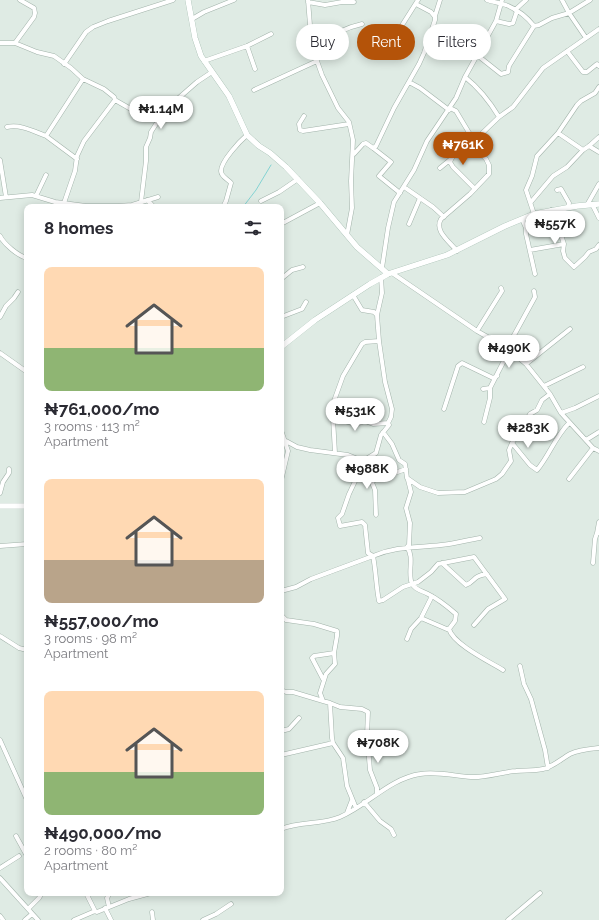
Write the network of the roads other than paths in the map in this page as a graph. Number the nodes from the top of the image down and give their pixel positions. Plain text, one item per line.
1 (20, 0) edge
2 (172, 0) edge
3 (188, 0) edge
4 (234, 0) edge
5 (440, 0) edge
6 (487, 0) edge
7 (526, 0) edge
8 (562, 0) edge
9 (590, 0) edge
10 (308, 1) edge
11 (342, 1) edge
12 (354, 2) dead end
13 (417, 2) edge
14 (501, 2) edge
15 (516, 11) junction
16 (569, 13) junction
17 (435, 17) junction
18 (192, 19) junction
19 (496, 21) junction
20 (310, 24) edge
21 (404, 24) edge
22 (534, 26) junction
23 (599, 29) edge
24 (491, 30) edge
25 (271, 34) dead end
26 (586, 38) junction
27 (0, 42) edge
28 (15, 43) junction
29 (247, 46) junction
30 (567, 51) junction
31 (474, 60) edge
32 (483, 60) edge
33 (317, 61) joint
34 (204, 62) junction
35 (64, 64) junction
36 (599, 66) edge
37 (255, 69) dead end
38 (212, 72) junction
39 (508, 72) junction
40 (513, 74) dead end
41 (465, 77) junction
42 (83, 79) junction
43 (409, 82) junction
44 (599, 87) edge
45 (254, 90) dead end
46 (115, 100) junction
47 (449, 109) junction
48 (136, 112) dead end
49 (304, 116) dead end
50 (499, 118) junction
51 (350, 124) junction
52 (7, 127) dead end
53 (558, 133) junction
54 (247, 135) junction
55 (46, 136) junction
56 (599, 137) edge
57 (474, 143) junction
58 (589, 146) junction
59 (373, 148) junction
60 (583, 150) junction
61 (599, 152) edge
62 (353, 155) junction
63 (452, 158) junction
64 (77, 159) junction
65 (0, 160) edge
66 (440, 168) dead end
67 (46, 175) dead end
68 (298, 179) junction
69 (599, 184) edge
70 (404, 187) junction
71 (475, 189) junction
72 (556, 190) dead end
73 (400, 193) junction
74 (36, 196) junction
75 (6, 197) junction
76 (158, 197) dead end
77 (0, 198) edge
78 (420, 198) junction
79 (147, 200) junction
80 (261, 201) dead end
81 (141, 202) junction
82 (531, 202) junction
83 (64, 203) junction
84 (70, 204) edge
85 (132, 204) edge
86 (151, 204) edge
87 (224, 204) edge
88 (320, 204) junction
89 (599, 204) edge
90 (589, 205) junction
91 (568, 207) junction
92 (551, 210) junction
93 (534, 214) junction
94 (444, 217) junction
95 (599, 218) edge
96 (522, 219) junction
97 (284, 222) edge
98 (409, 224) dead end
99 (0, 236) edge
100 (347, 236) junction
101 (564, 244) junction
102 (599, 245) edge
103 (457, 250) junction
104 (530, 250) junction
105 (24, 256) edge
106 (303, 267) dead end
107 (382, 268) junction
108 (390, 273) junction
109 (536, 274) dead end
110 (284, 277) edge
111 (381, 277) junction
112 (501, 288) dead end
113 (534, 291) dead end
114 (18, 292) dead end
115 (353, 295) junction
116 (306, 302) dead end
117 (377, 315) junction
118 (284, 316) edge
119 (0, 317) edge
120 (570, 329) dead end
121 (477, 331) junction
122 (379, 341) junction
123 (284, 344) edge
124 (509, 350) junction
125 (0, 353) edge
126 (526, 364) junction
127 (583, 367) dead end
128 (24, 370) edge
129 (497, 376) junction
130 (544, 386) junction
131 (483, 388) dead end
132 (490, 388) junction
133 (550, 394) junction
134 (599, 396) edge
135 (444, 409) dead end
136 (560, 413) junction
137 (332, 418) junction
138 (484, 422) dead end
139 (388, 423) junction
140 (569, 423) junction
141 (383, 432) junction
142 (599, 432) edge
143 (284, 437) edge
144 (586, 440) junction
145 (286, 441) junction
146 (512, 443) junction
147 (593, 448) junction
148 (599, 451) edge
149 (335, 452) junction
150 (363, 461) junction
151 (9, 469) dead end
152 (406, 469) junction
153 (284, 470) edge
154 (569, 479) dead end
155 (408, 480) junction
156 (372, 481) junction
157 (0, 494) edge
158 (1, 505) edge
159 (24, 506) edge
160 (376, 515) dead end
161 (599, 522) edge
162 (598, 533) edge
163 (480, 538) dead end
164 (24, 544) edge
165 (0, 546) edge
166 (407, 547) junction
167 (374, 556) junction
168 (593, 563) dead end
169 (442, 564) junction
170 (487, 574) junction
171 (412, 584) junction
172 (284, 590) edge
173 (432, 596) junction
174 (284, 618) edge
175 (421, 618) junction
176 (474, 625) dead end
177 (449, 630) junction
178 (0, 637) edge
179 (407, 639) dead end
180 (24, 647) edge
181 (19, 648) junction
182 (24, 649) edge
183 (334, 653) junction
184 (520, 666) dead end
185 (503, 670) dead end
186 (323, 679) junction
187 (284, 691) edge
188 (323, 701) junction
189 (330, 704) junction
190 (299, 718) dead end
191 (284, 731) edge
192 (0, 740) edge
193 (333, 743) junction
194 (599, 748) edge
195 (284, 754) edge
196 (548, 768) junction
197 (24, 793) edge
198 (377, 793) junction
199 (352, 800) junction
200 (364, 802) junction
201 (356, 808) junction
202 (346, 813) junction
203 (284, 828) edge
204 (394, 835) dead end
205 (16, 836) dead end
206 (24, 851) edge
207 (19, 856) dead end
208 (0, 868) edge
209 (0, 878) edge
210 (540, 893) dead end
211 (40, 896) edge
212 (88, 896) edge
213 (108, 896) edge
214 (140, 896) edge
215 (231, 904) dead end
216 (107, 907) junction
217 (29, 908) junction
218 (95, 911) junction
219 (152, 912) dead end
220 (32, 914) junction
221 (0, 916) edge
222 (77, 919) edge
223 (3, 920) edge
224 (25, 920) edge
225 (38, 920) edge
226 (111, 920) edge
227 (153, 920) edge
228 (203, 920) edge
229 (508, 920) edge

1 - 28 street
2 - 35 street
3 - 18 street
4 - 18 street
5 - 17 street
6 - 14 street
7 - 15 street
8 - 16 street
9 - 16 street
10 - 11 street
10 - 20 street
11 - 12 street
13 - 17 street
13 - 21 street
14 - 15 street
14 - 19 street
15 - 19 street
15 - 22 street
16 - 22 street
16 - 26 street
17 - 43 street
18 - 34 street
19 - 24 street
22 - 39 street
23 - 26 street
25 - 29 street
26 - 30 street
27 - 28 street
28 - 35 street
29 - 34 street
29 - 37 street
30 - 36 street
30 - 50 street
31 - 41 street
32 - 39 street
33 - 45 street
33 - 51 street
34 - 38 street
35 - 42 street
38 - 54 street
38 - 81 street
39 - 40 street
41 - 47 street
41 - 50 street
42 - 46 street
42 - 55 street
43 - 47 street
43 - 59 street
44 - 53 street
46 - 48 street
46 - 64 street
47 - 57 street
47 - 70 street
49 - 51 street
50 - 57 street
51 - 62 street
52 - 55 street
53 - 60 street
53 - 82 street
54 - 68 street
54 - 87 street
55 - 64 street
56 - 58 street
57 - 63 street
57 - 71 street
58 - 60 street
58 - 61 street
59 - 62 street
59 - 73 street
60 - 82 street
62 - 100 street
63 - 66 street
63 - 71 street
64 - 83 street
65 - 75 street
67 - 74 street
68 - 80 street
68 - 88 street
69 - 90 street
70 - 73 street
70 - 78 street
71 - 94 street
72 - 91 street
73 - 107 street
74 - 75 street
74 - 83 street
75 - 77 street
76 - 79 street
78 - 94 street
78 - 98 street
79 - 81 street
79 - 86 street
81 - 85 street
82 - 93 street
83 - 84 street
88 - 97 street
88 - 100 street
89 - 90 street
90 - 91 street
90 - 95 street
91 - 92 street
92 - 93 street
92 - 101 street
93 - 96 street
94 - 103 street
96 - 103 street
96 - 104 street
99 - 105 street
100 - 107 street
101 - 102 street
101 - 104 street
103 - 108 street
104 - 109 street
106 - 110 street
107 - 108 street
108 - 111 street
108 - 121 street
111 - 115 street
111 - 117 street
112 - 121 street
113 - 124 street
114 - 119 street
115 - 117 street
115 - 123 street
116 - 118 street
117 - 122 street
120 - 126 street
121 - 124 street
122 - 137 street
122 - 139 street
124 - 126 street
124 - 129 street
125 - 128 street
126 - 130 street
127 - 130 street
129 - 132 street
129 - 135 street
130 - 133 street
131 - 132 street
132 - 138 street
133 - 136 street
133 - 146 street
134 - 136 street
136 - 140 street
137 - 139 street
137 - 149 street
139 - 141 street
140 - 144 street
140 - 146 street
141 - 150 street
141 - 152 street
142 - 144 street
143 - 145 street
144 - 147 street
145 - 149 street
145 - 153 street
146 - 155 street
147 - 148 street
147 - 154 street
149 - 150 street
150 - 156 street
150 - 167 street
151 - 157 street
152 - 155 street
152 - 156 street
155 - 166 street
156 - 160 street
158 - 159 street
161 - 162 street
162 - 168 street
163 - 166 street
164 - 165 street
166 - 167 street
166 - 171 street
167 - 171 street
167 - 172 street
169 - 170 street
169 - 170 street
169 - 171 street
170 - 176 street
171 - 173 street
173 - 175 street
173 - 177 street
174 - 183 street
175 - 177 street
175 - 179 street
177 - 185 street
178 - 181 street
180 - 181 street
181 - 182 street
183 - 186 street
183 - 186 street
184 - 196 street
186 - 188 street
187 - 188 street
188 - 189 street
189 - 193 street
189 - 198 street
190 - 191 street
192 - 197 street
193 - 195 street
193 - 199 street
194 - 196 street
196 - 198 street
198 - 200 street
199 - 201 street
199 - 202 street
200 - 201 street
200 - 204 street
201 - 202 street
202 - 203 street
205 - 206 street
207 - 208 street
209 - 217 street
210 - 229 street
211 - 217 street
212 - 218 street
213 - 216 street
214 - 216 street
215 - 228 street
216 - 218 street
216 - 226 street
217 - 220 street
218 - 222 street
219 - 227 street
220 - 224 street
220 - 225 street
221 - 223 street

